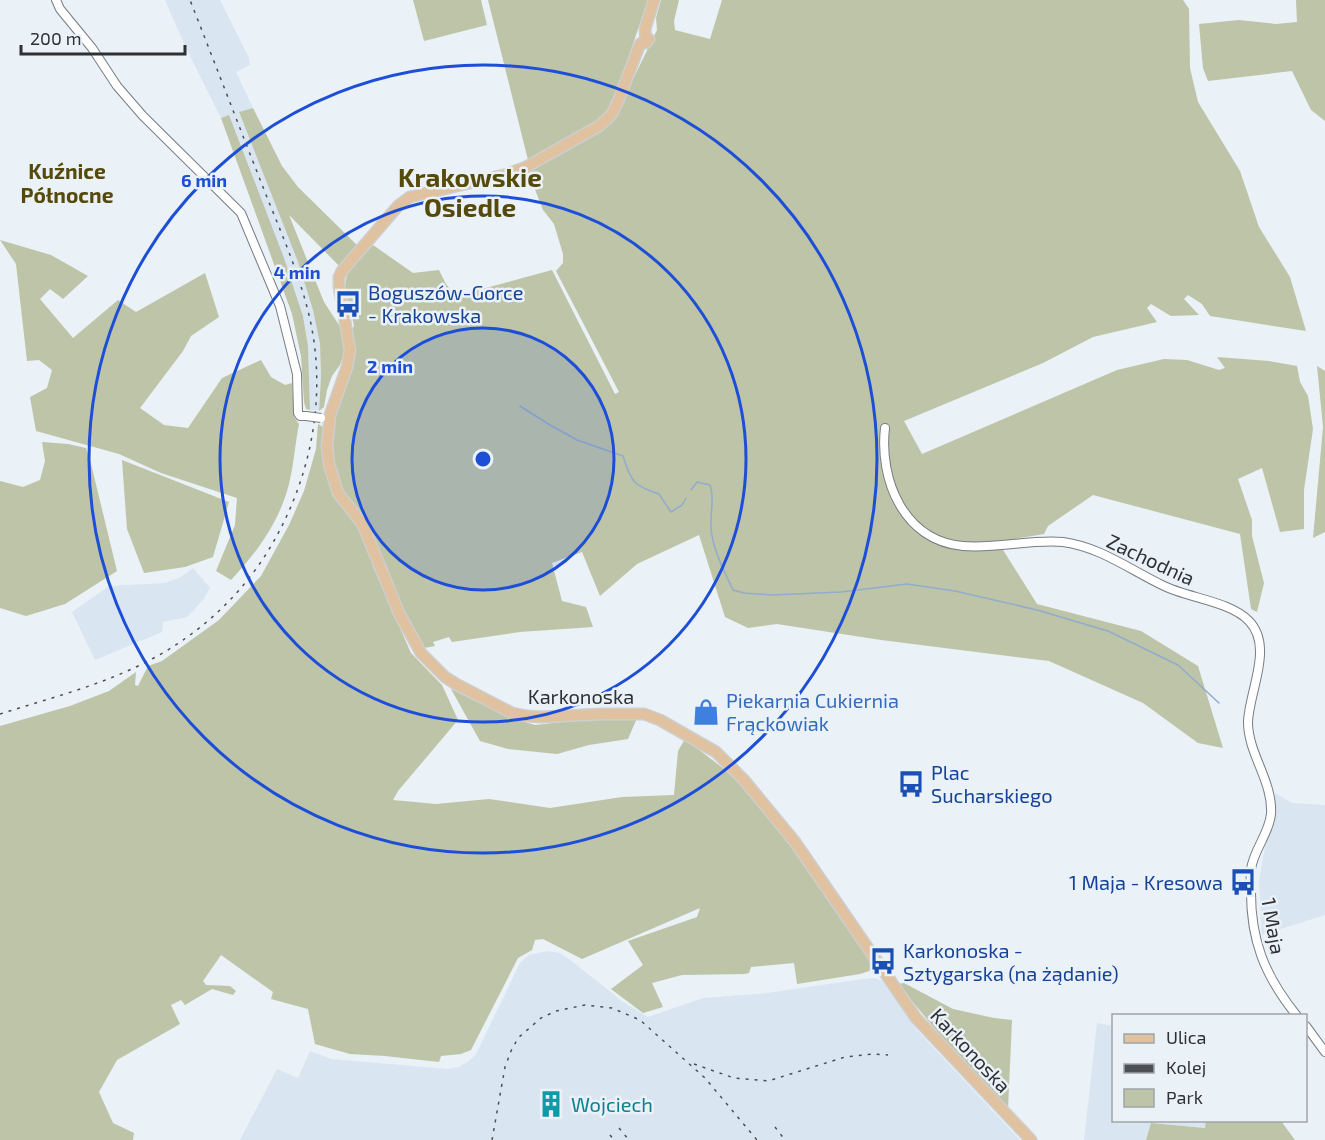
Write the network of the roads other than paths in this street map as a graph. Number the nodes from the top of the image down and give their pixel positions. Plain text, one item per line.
1 (56, 0) edge
2 (654, 0) edge
3 (326, 420) junction
4 (885, 428) dead end
5 (1251, 869) joint
6 (1296, 1014) edge
7 (1307, 1029) edge
8 (1325, 1052) edge
9 (1030, 1140) edge

1 - 3 street, bridge
2 - 3 main road, Karkonoska
3 - 9 main road, Karkonoska
4 - 5 street, Zachodnia
5 - 6 street, 1 Maja
7 - 8 street

